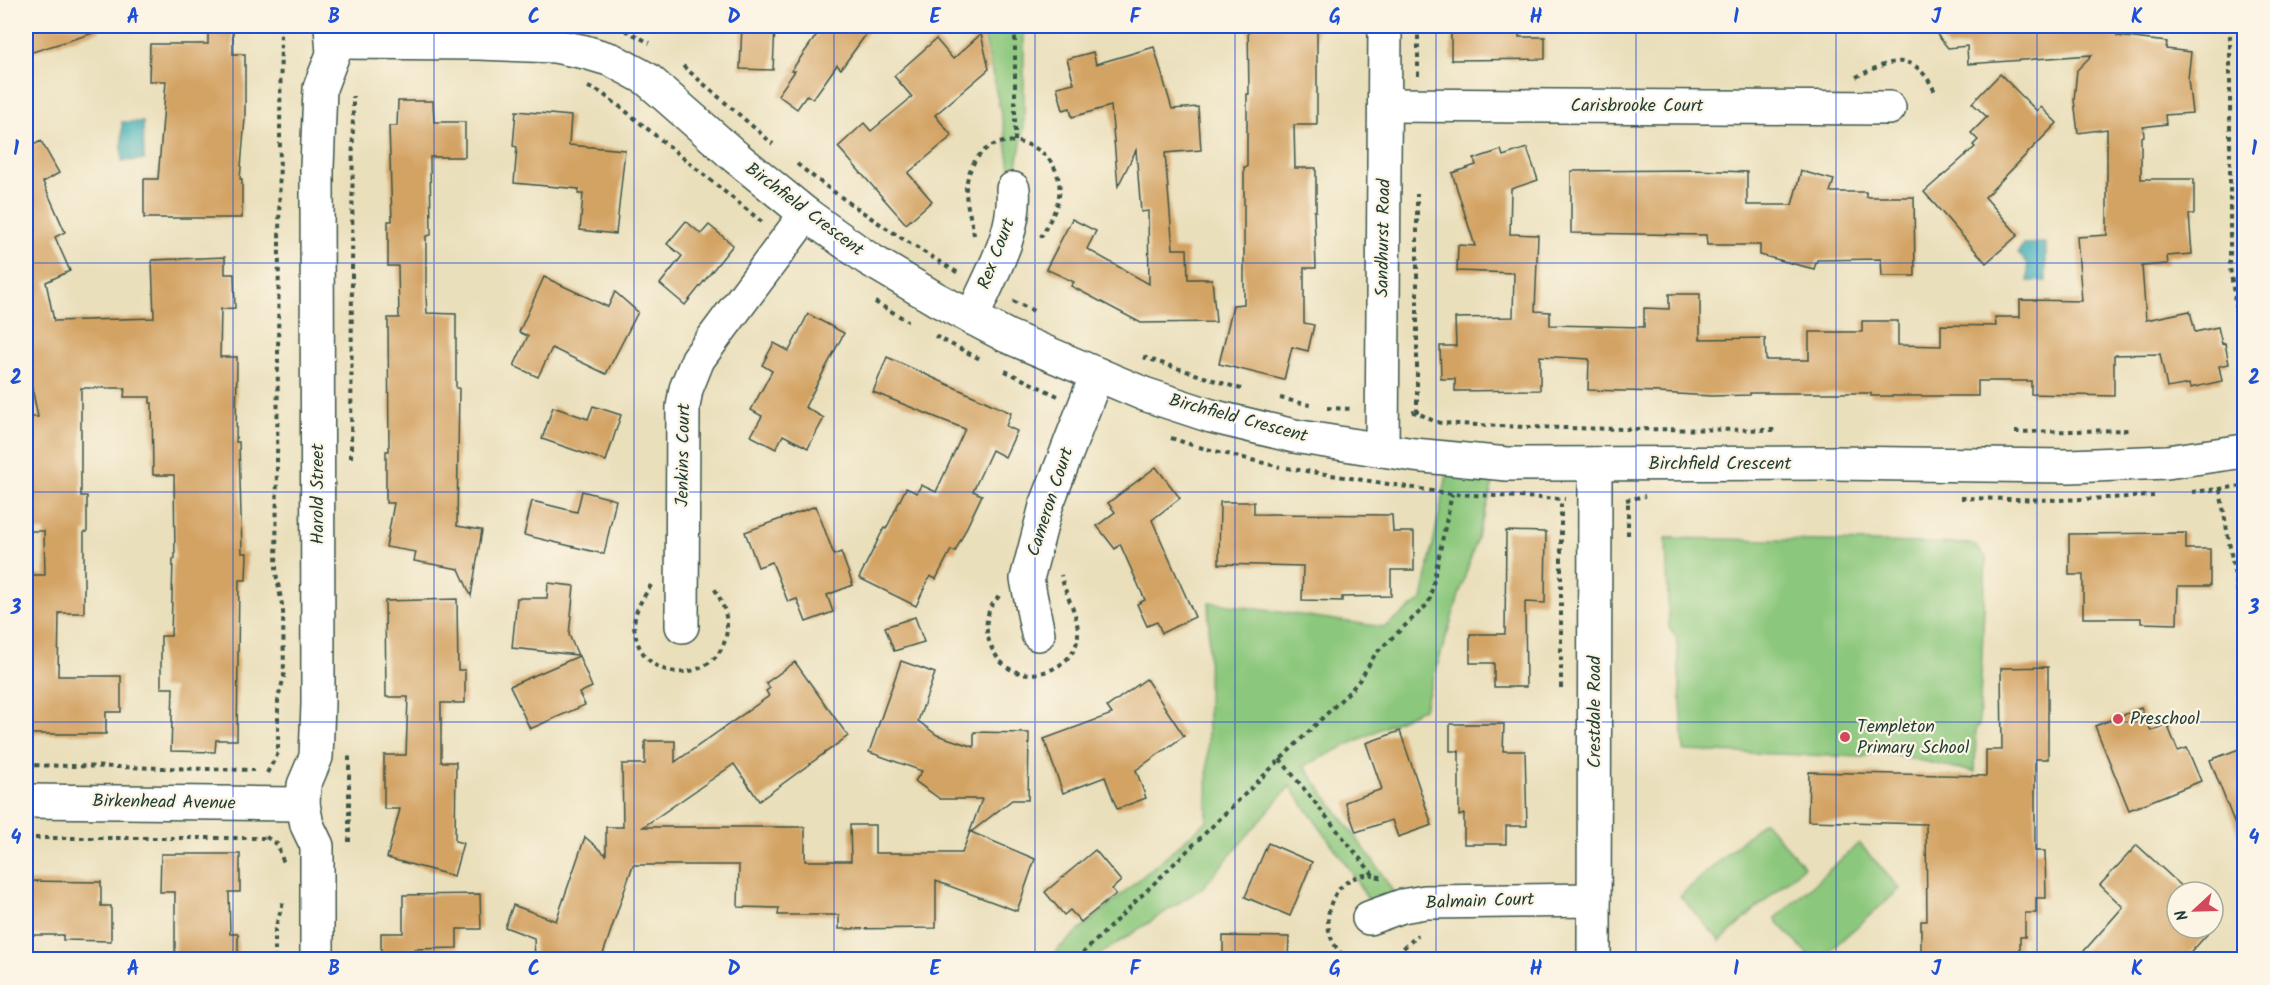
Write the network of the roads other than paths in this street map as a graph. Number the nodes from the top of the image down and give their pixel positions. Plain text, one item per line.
1 (1385, 26) edge
2 (332, 34) edge
3 (1385, 105) junction
4 (1889, 108) dead end
5 (1013, 189) dead end
6 (806, 214) junction
7 (972, 318) junction
8 (1097, 374) junction
9 (1382, 450) junction
10 (2244, 451) edge
11 (1595, 464) junction
12 (682, 626) dead end
13 (1038, 634) dead end
14 (26, 801) edge
15 (303, 804) junction
16 (1594, 900) junction
17 (1369, 918) dead end
18 (316, 960) edge
19 (1594, 960) edge

1 - 3 street, Sandhurst Road
2 - 6 street, Birchfield Crescent
2 - 15 street, Harold Street
3 - 4 street, Carisbrooke Court
3 - 9 street, Sandhurst Road
5 - 7 street, Rex Court
6 - 7 street, Birchfield Crescent
6 - 12 street, Jenkins Court
7 - 8 street, Birchfield Crescent
8 - 9 street, Birchfield Crescent
8 - 13 street, Cameron Court
9 - 11 street, Birchfield Crescent
10 - 11 street, Birchfield Crescent
11 - 16 street, Crestdale Road
14 - 15 street, Birkenhead Avenue
15 - 18 street, Harold Street
16 - 17 street, Balmain Court
16 - 19 street, Crestdale Road

